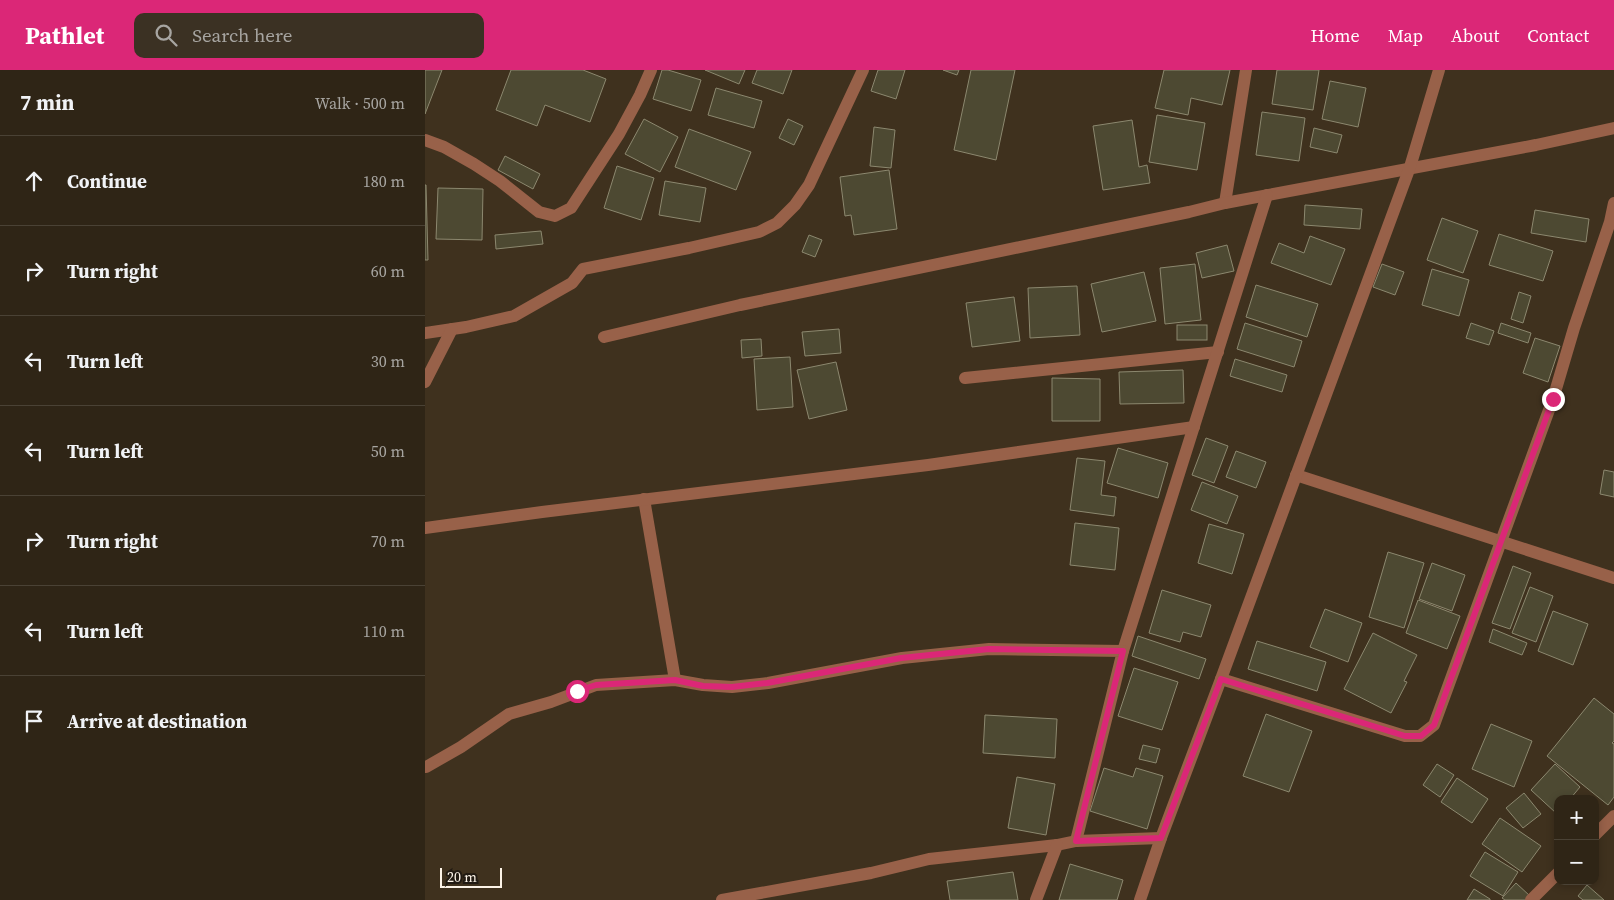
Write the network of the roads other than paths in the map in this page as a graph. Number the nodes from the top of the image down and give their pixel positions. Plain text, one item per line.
1 (651, 70) edge
2 (863, 70) edge
3 (1246, 70) edge
4 (1439, 70) edge
5 (1614, 128) edge
6 (425, 140) edge
7 (1410, 167) junction
8 (1267, 195) junction
9 (1225, 203) junction
10 (1614, 203) edge
11 (452, 329) junction
12 (425, 333) edge
13 (604, 337) dead end
14 (1218, 352) junction
15 (965, 378) dead end
16 (425, 382) edge
17 (1194, 427) junction
18 (1296, 475) junction
19 (644, 499) junction
20 (425, 528) edge
21 (1501, 542) junction
22 (1614, 578) edge
23 (1123, 651) junction
24 (1221, 679) junction
25 (675, 680) junction
26 (426, 767) edge
27 (1614, 816) edge
28 (1599, 831) edge
29 (1161, 838) junction
30 (1076, 841) junction
31 (1057, 845) junction
32 (1554, 877) edge
33 (729, 899) edge
34 (1036, 900) edge
35 (1141, 900) edge
36 (1531, 900) edge

1 - 6 street
2 - 11 street
3 - 9 street
4 - 7 street
5 - 7 street
7 - 8 street
7 - 18 street
8 - 9 street
8 - 14 street
9 - 13 street
10 - 21 street
11 - 12 street
11 - 16 street
14 - 15 street
14 - 17 street
17 - 19 street
17 - 23 street
18 - 21 street
18 - 24 street
19 - 20 street
19 - 25 street
21 - 22 street
21 - 24 street
23 - 25 street
23 - 30 street
24 - 29 street
25 - 26 street
27 - 28 street
29 - 30 street
29 - 35 street
30 - 31 street
31 - 33 street
31 - 34 street
32 - 36 street

